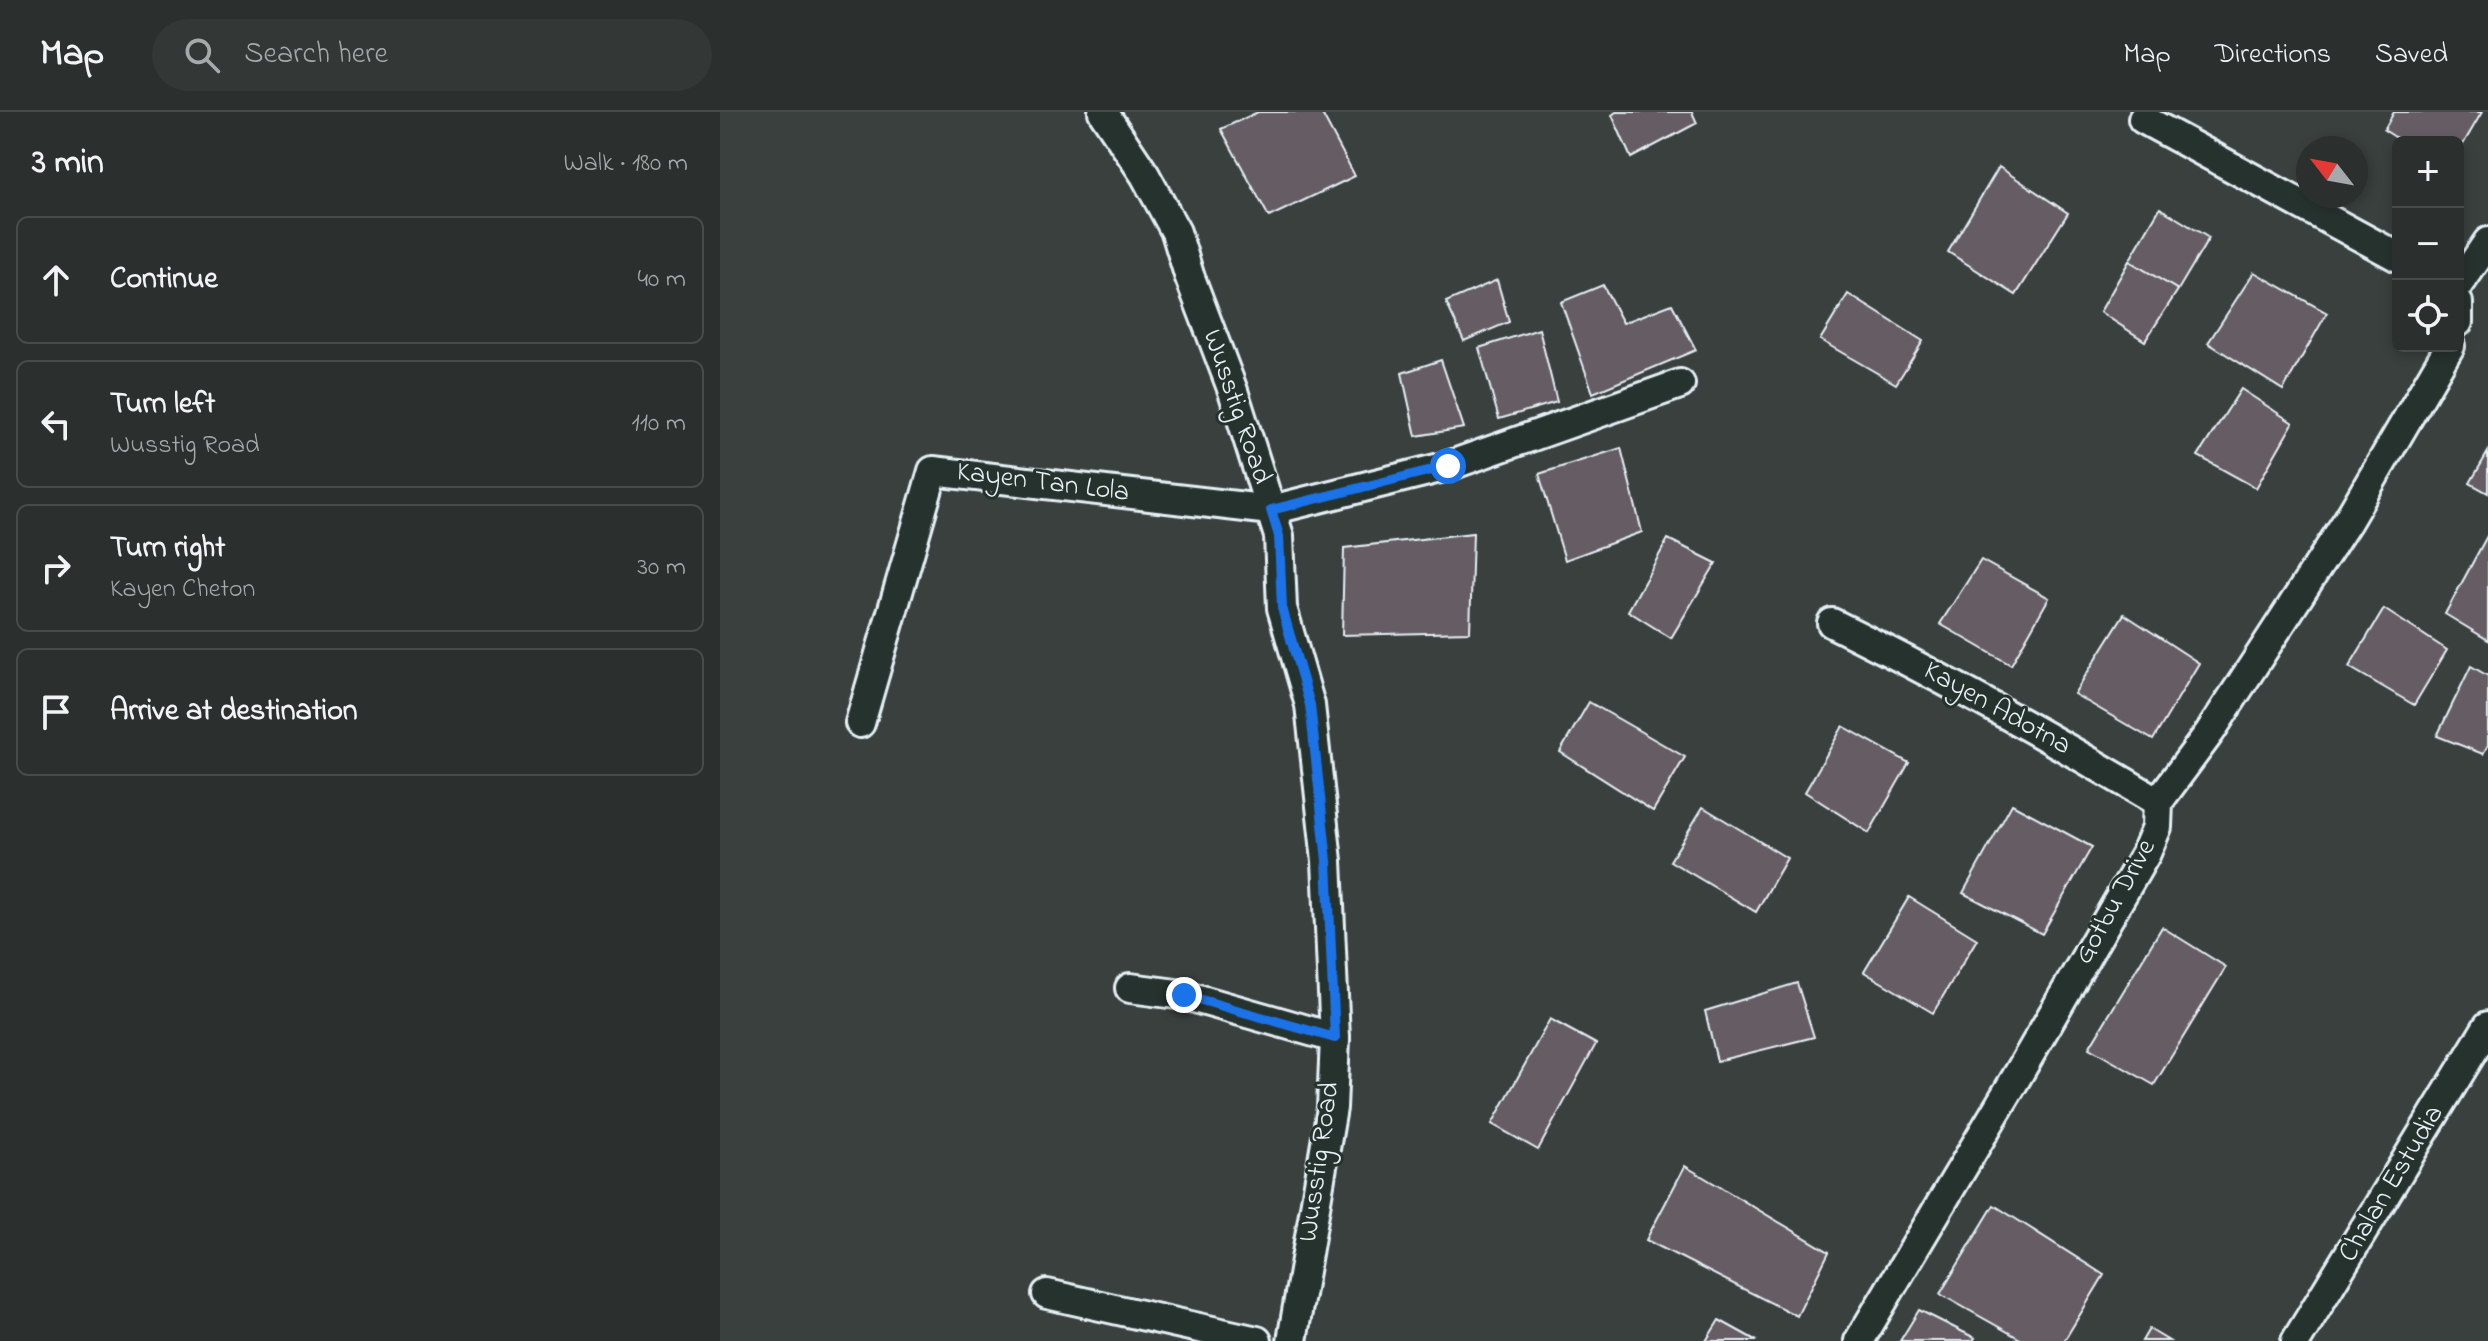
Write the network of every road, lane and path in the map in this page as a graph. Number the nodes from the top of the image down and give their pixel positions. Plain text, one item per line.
1 (1110, 114) edge
2 (2143, 119) dead end
3 (2488, 242) edge
4 (2392, 253) edge
5 (2462, 280) edge
6 (2446, 352) edge
7 (1680, 384) dead end
8 (1271, 510) junction
9 (1832, 623) dead end
10 (860, 723) dead end
11 (2158, 802) junction
12 (1130, 988) dead end
13 (2488, 1026) edge
14 (1335, 1038) junction
15 (1047, 1294) dead end
16 (1257, 1341) edge
17 (1292, 1341) edge
18 (1859, 1341) edge
19 (2296, 1341) edge

1 - 8 street, Wusstig Road
2 - 4 street
3 - 5 street
6 - 11 street, Gotbu Drive
7 - 8 street
8 - 10 street, Kayen Tan Lola
8 - 14 street, Wusstig Road
9 - 11 street, Kayen Adotna
11 - 18 street, Gotbu Drive
12 - 14 street
13 - 19 street, Chalan Estudia
14 - 17 street, Wusstig Road
15 - 16 street

